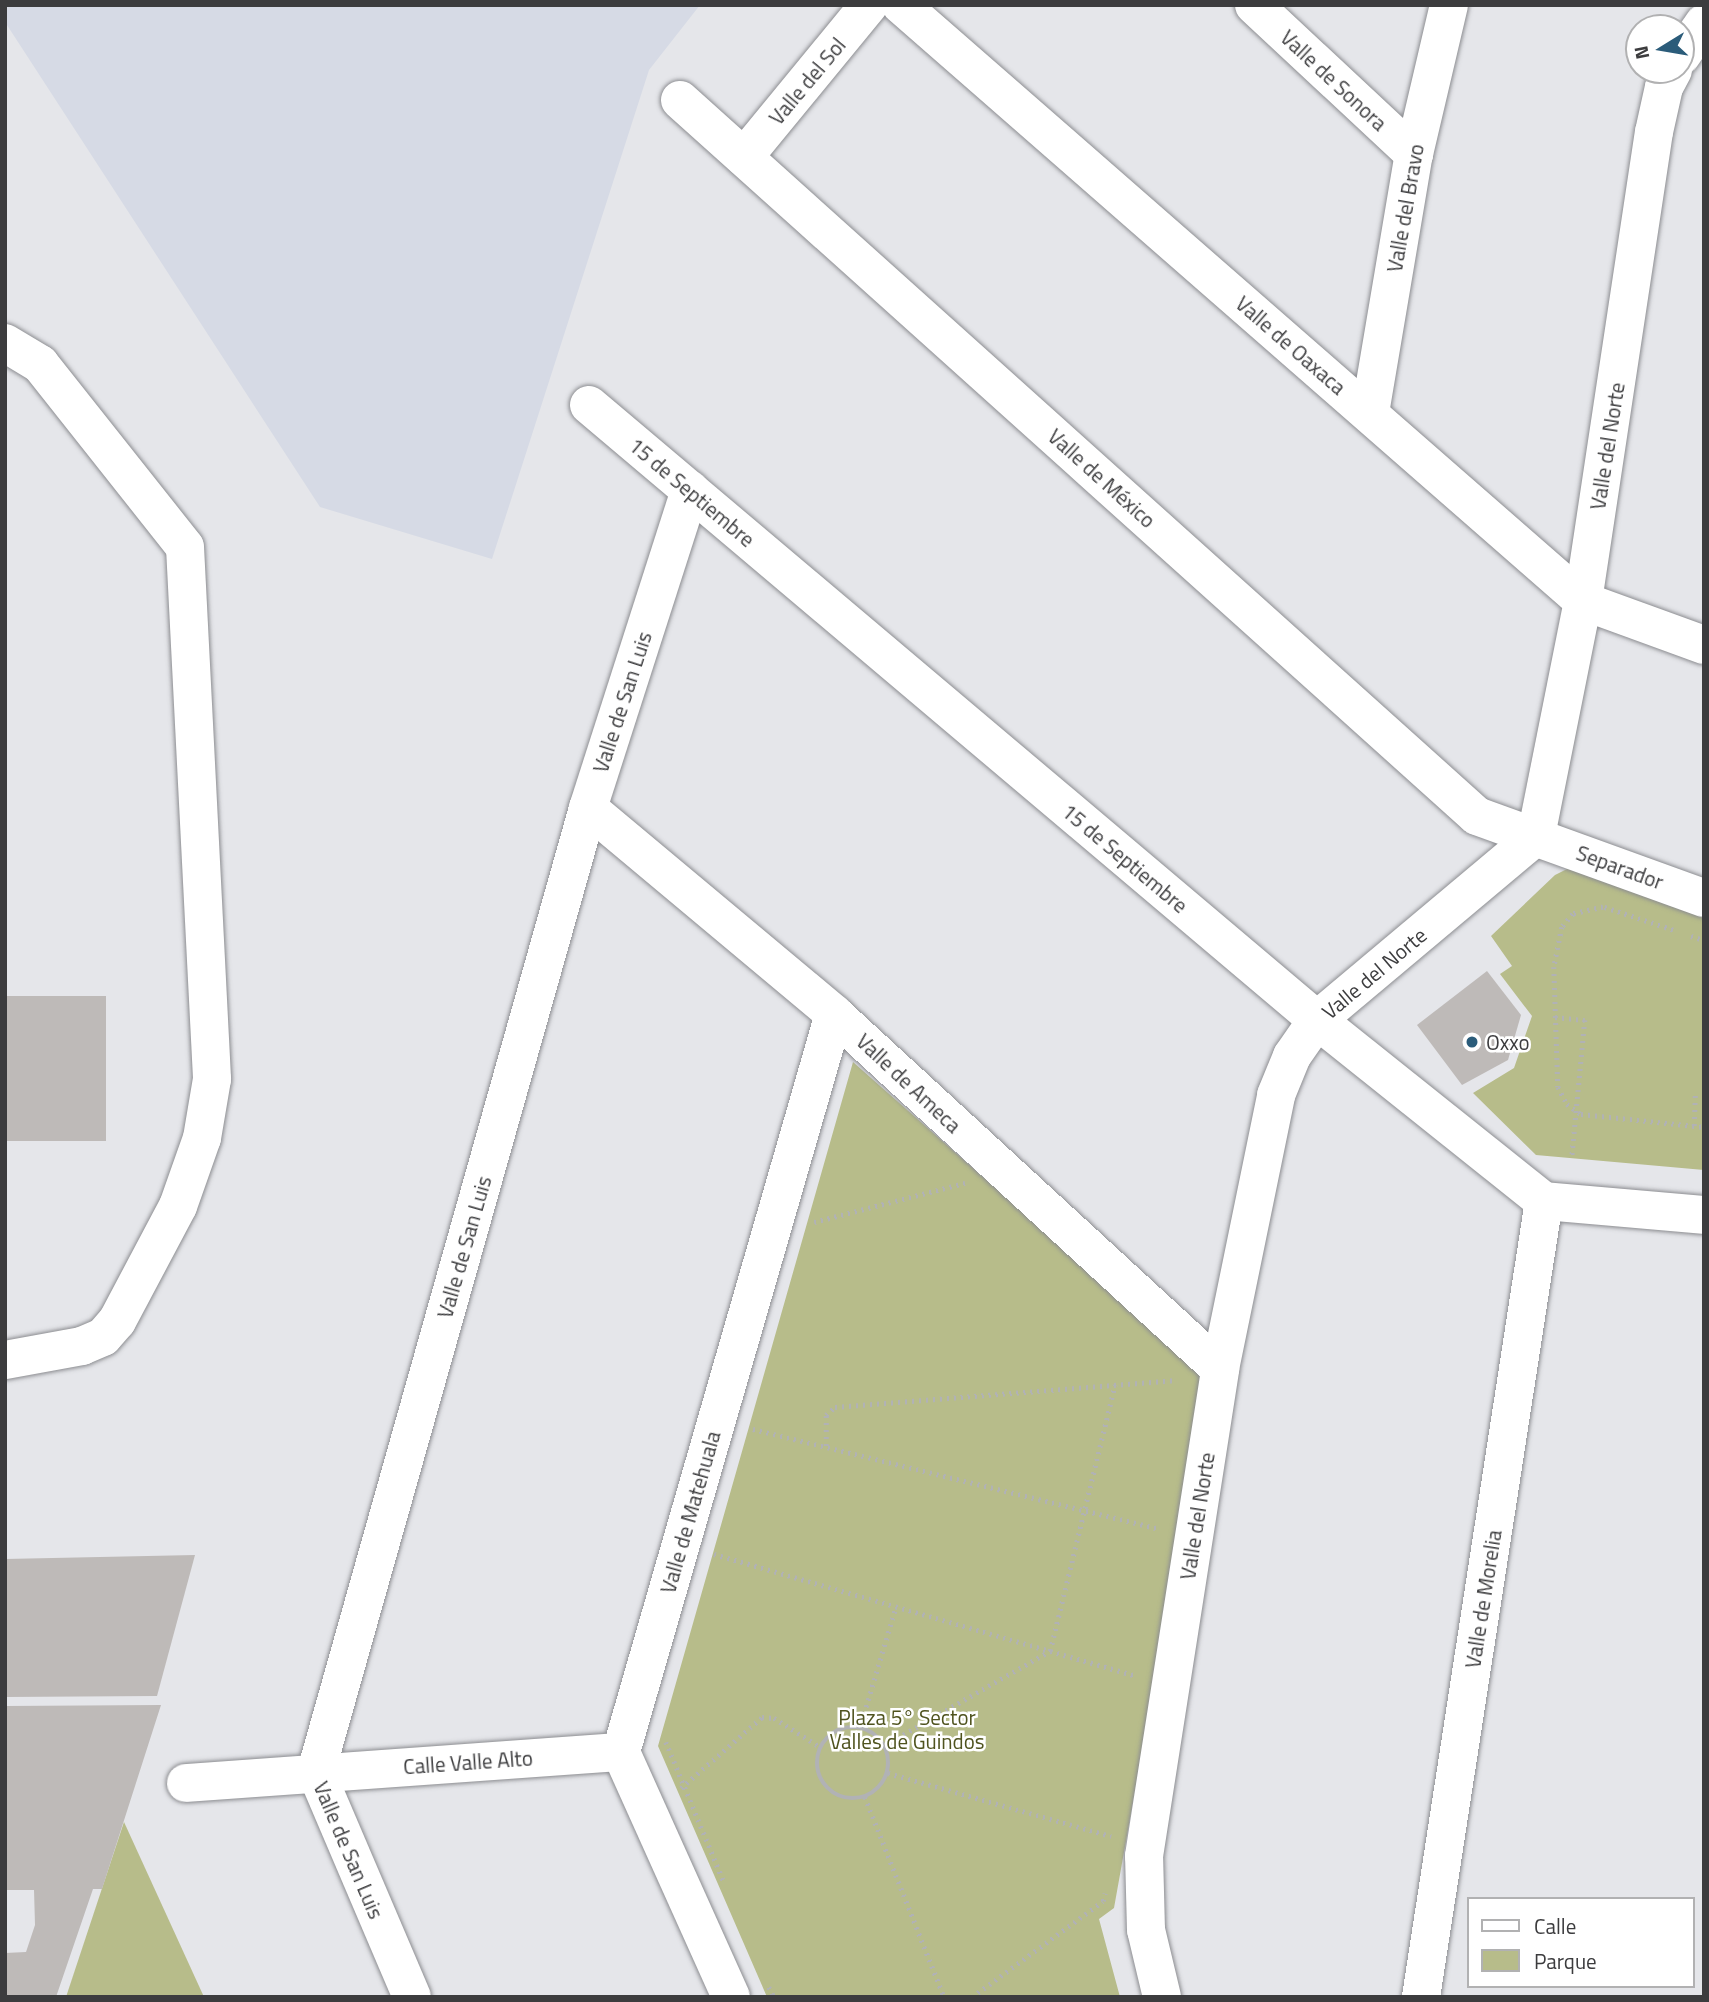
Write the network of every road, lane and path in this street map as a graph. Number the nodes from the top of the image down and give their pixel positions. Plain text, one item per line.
1 (869, 5) edge
2 (901, 5) edge
3 (1254, 5) edge
4 (1449, 5) edge
5 (1666, 84) edge
6 (680, 100) dead end
7 (1414, 154) junction
8 (744, 157) junction
9 (5, 343) edge
10 (589, 405) dead end
11 (1370, 413) junction
12 (690, 490) junction
13 (1583, 601) junction
14 (1704, 645) edge
15 (587, 808) junction
16 (1536, 836) junction
17 (1704, 898) edge
18 (1704, 940) edge
19 (834, 1014) junction
20 (1555, 1017) junction
21 (1317, 1020) junction
22 (1695, 1093) dead end
23 (1694, 1126) junction
24 (1704, 1127) edge
25 (1572, 1158) dead end
26 (964, 1172) dead end
27 (1544, 1201) junction
28 (817, 1209) dead end
29 (1704, 1215) edge
30 (813, 1222) junction
31 (809, 1236) dead end
32 (5, 1360) edge
33 (1220, 1369) junction
34 (1182, 1379) dead end
35 (1115, 1385) junction
36 (756, 1423) dead end
37 (749, 1428) dead end
38 (752, 1437) dead end
39 (826, 1447) junction
40 (1168, 1531) dead end
41 (722, 1544) dead end
42 (712, 1553) dead end
43 (718, 1558) dead end
44 (896, 1606) junction
45 (1050, 1651) junction
46 (1141, 1677) dead end
47 (860, 1727) junction
48 (669, 1732) dead end
49 (885, 1745) junction
50 (820, 1747) junction
51 (621, 1752) junction
52 (316, 1772) junction
53 (888, 1773) junction
54 (186, 1783) dead end
55 (677, 1791) dead end
56 (865, 1797) junction
57 (1117, 1835) dead end
58 (1126, 1840) dead end
59 (1115, 1848) dead end
60 (1107, 1887) dead end
61 (730, 1896) dead end
62 (768, 1984) dead end
63 (412, 1997) edge
64 (731, 1997) edge
65 (774, 1997) edge
66 (944, 1997) edge
67 (972, 1997) edge
68 (1162, 1997) edge
69 (1421, 1997) edge

1 - 8 street, Valle del Sol
2 - 11 street, Valle de Oaxaca
3 - 7 street, Valle de Sonora
4 - 7 street, Valle del Bravo
5 - 13 street, Valle del Norte
6 - 8 street, Valle de México
7 - 11 street, Valle del Bravo
8 - 16 street, Valle de México
9 - 32 street
10 - 12 street, 15 de Septiembre
11 - 13 street, Valle de Oaxaca
12 - 15 street, Valle de San Luis
12 - 21 street, 15 de Septiembre
13 - 14 street, Valle de Oaxaca
13 - 16 street, Valle del Norte
15 - 19 street, Valle de Ameca
15 - 52 street, Valle de San Luis
16 - 17 street, Separador
16 - 21 street, Valle del Norte
18 - 20 path
19 - 33 street, Valle de Ameca
19 - 51 street, Valle de Matehuala
20 - 23 path
20 - 25 path
21 - 27 street, 15 de Septiembre
21 - 33 street, Valle del Norte
22 - 23 path
23 - 24 path
26 - 30 path
27 - 29 street
27 - 69 street, Valle de Morelia
28 - 30 path
30 - 31 path
33 - 68 street, Valle del Norte
34 - 35 path
35 - 39 path
35 - 45 path
36 - 38 path
37 - 39 path
39 - 40 path
41 - 43 path
42 - 44 path
44 - 45 path
44 - 47 path
45 - 46 path
45 - 49 path
47 - 49 path
47 - 50 path
48 - 61 path
49 - 53 path
50 - 55 path
50 - 56 path
51 - 52 street, Calle Valle Alto
51 - 64 street
52 - 54 street, Calle Valle Alto
52 - 63 street, Valle de San Luis
53 - 56 path
53 - 58 path
56 - 66 path
57 - 59 path
60 - 67 path
62 - 65 path

